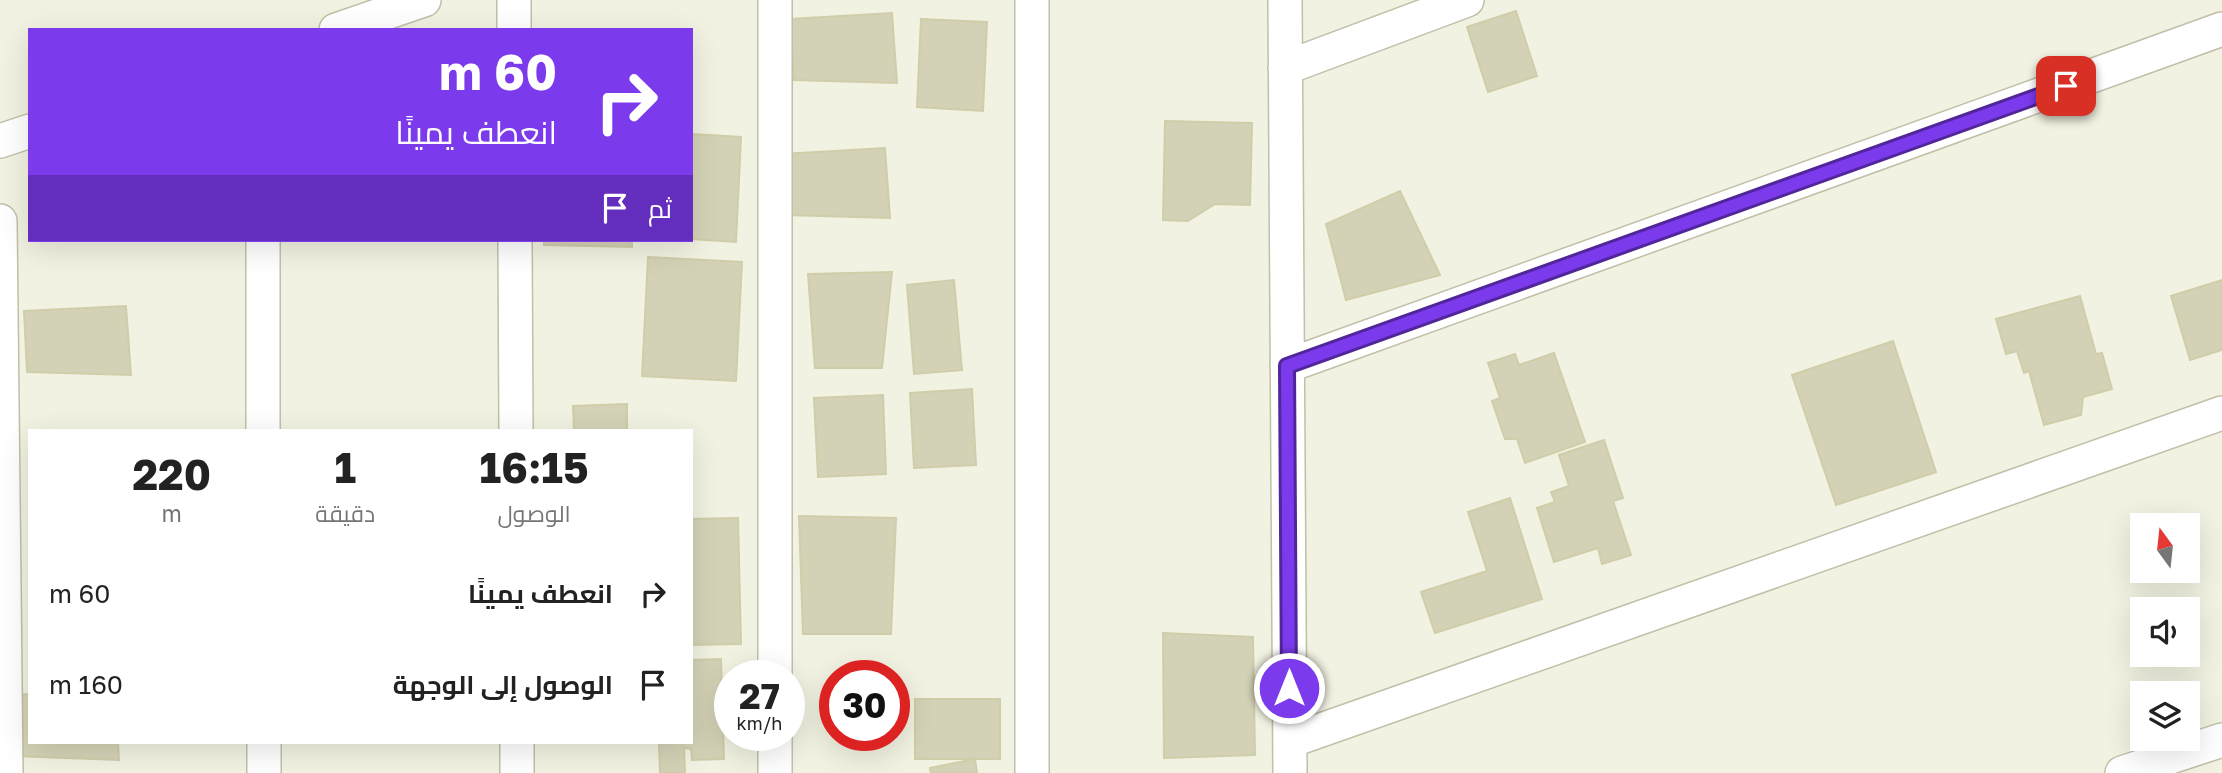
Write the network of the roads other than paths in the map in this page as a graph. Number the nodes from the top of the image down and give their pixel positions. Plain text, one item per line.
1 (424, 0) edge
2 (514, 0) edge
3 (775, 0) edge
4 (1032, 0) edge
5 (1285, 0) edge
6 (1467, 0) edge
7 (344, 18) edge
8 (514, 28) edge
9 (2222, 29) edge
10 (1285, 68) junction
11 (28, 132) edge
12 (0, 141) edge
13 (0, 221) edge
14 (262, 242) edge
15 (515, 242) edge
16 (1287, 366) junction
17 (2222, 413) edge
18 (263, 429) edge
19 (516, 429) edge
20 (775, 660) edge
21 (2222, 740) edge
22 (264, 744) edge
23 (517, 744) edge
24 (775, 751) edge
25 (1290, 757) edge
26 (6, 773) edge
27 (264, 773) edge
28 (517, 773) edge
29 (775, 773) edge
30 (1032, 773) edge
31 (2122, 773) edge

1 - 7 street
2 - 8 street
3 - 20 street
4 - 30 street
5 - 10 street
6 - 10 street
9 - 16 street
10 - 16 street
11 - 12 street
13 - 26 street
14 - 18 street
15 - 19 street
16 - 25 street
17 - 25 street
21 - 31 street
22 - 27 street
23 - 28 street
24 - 29 street

